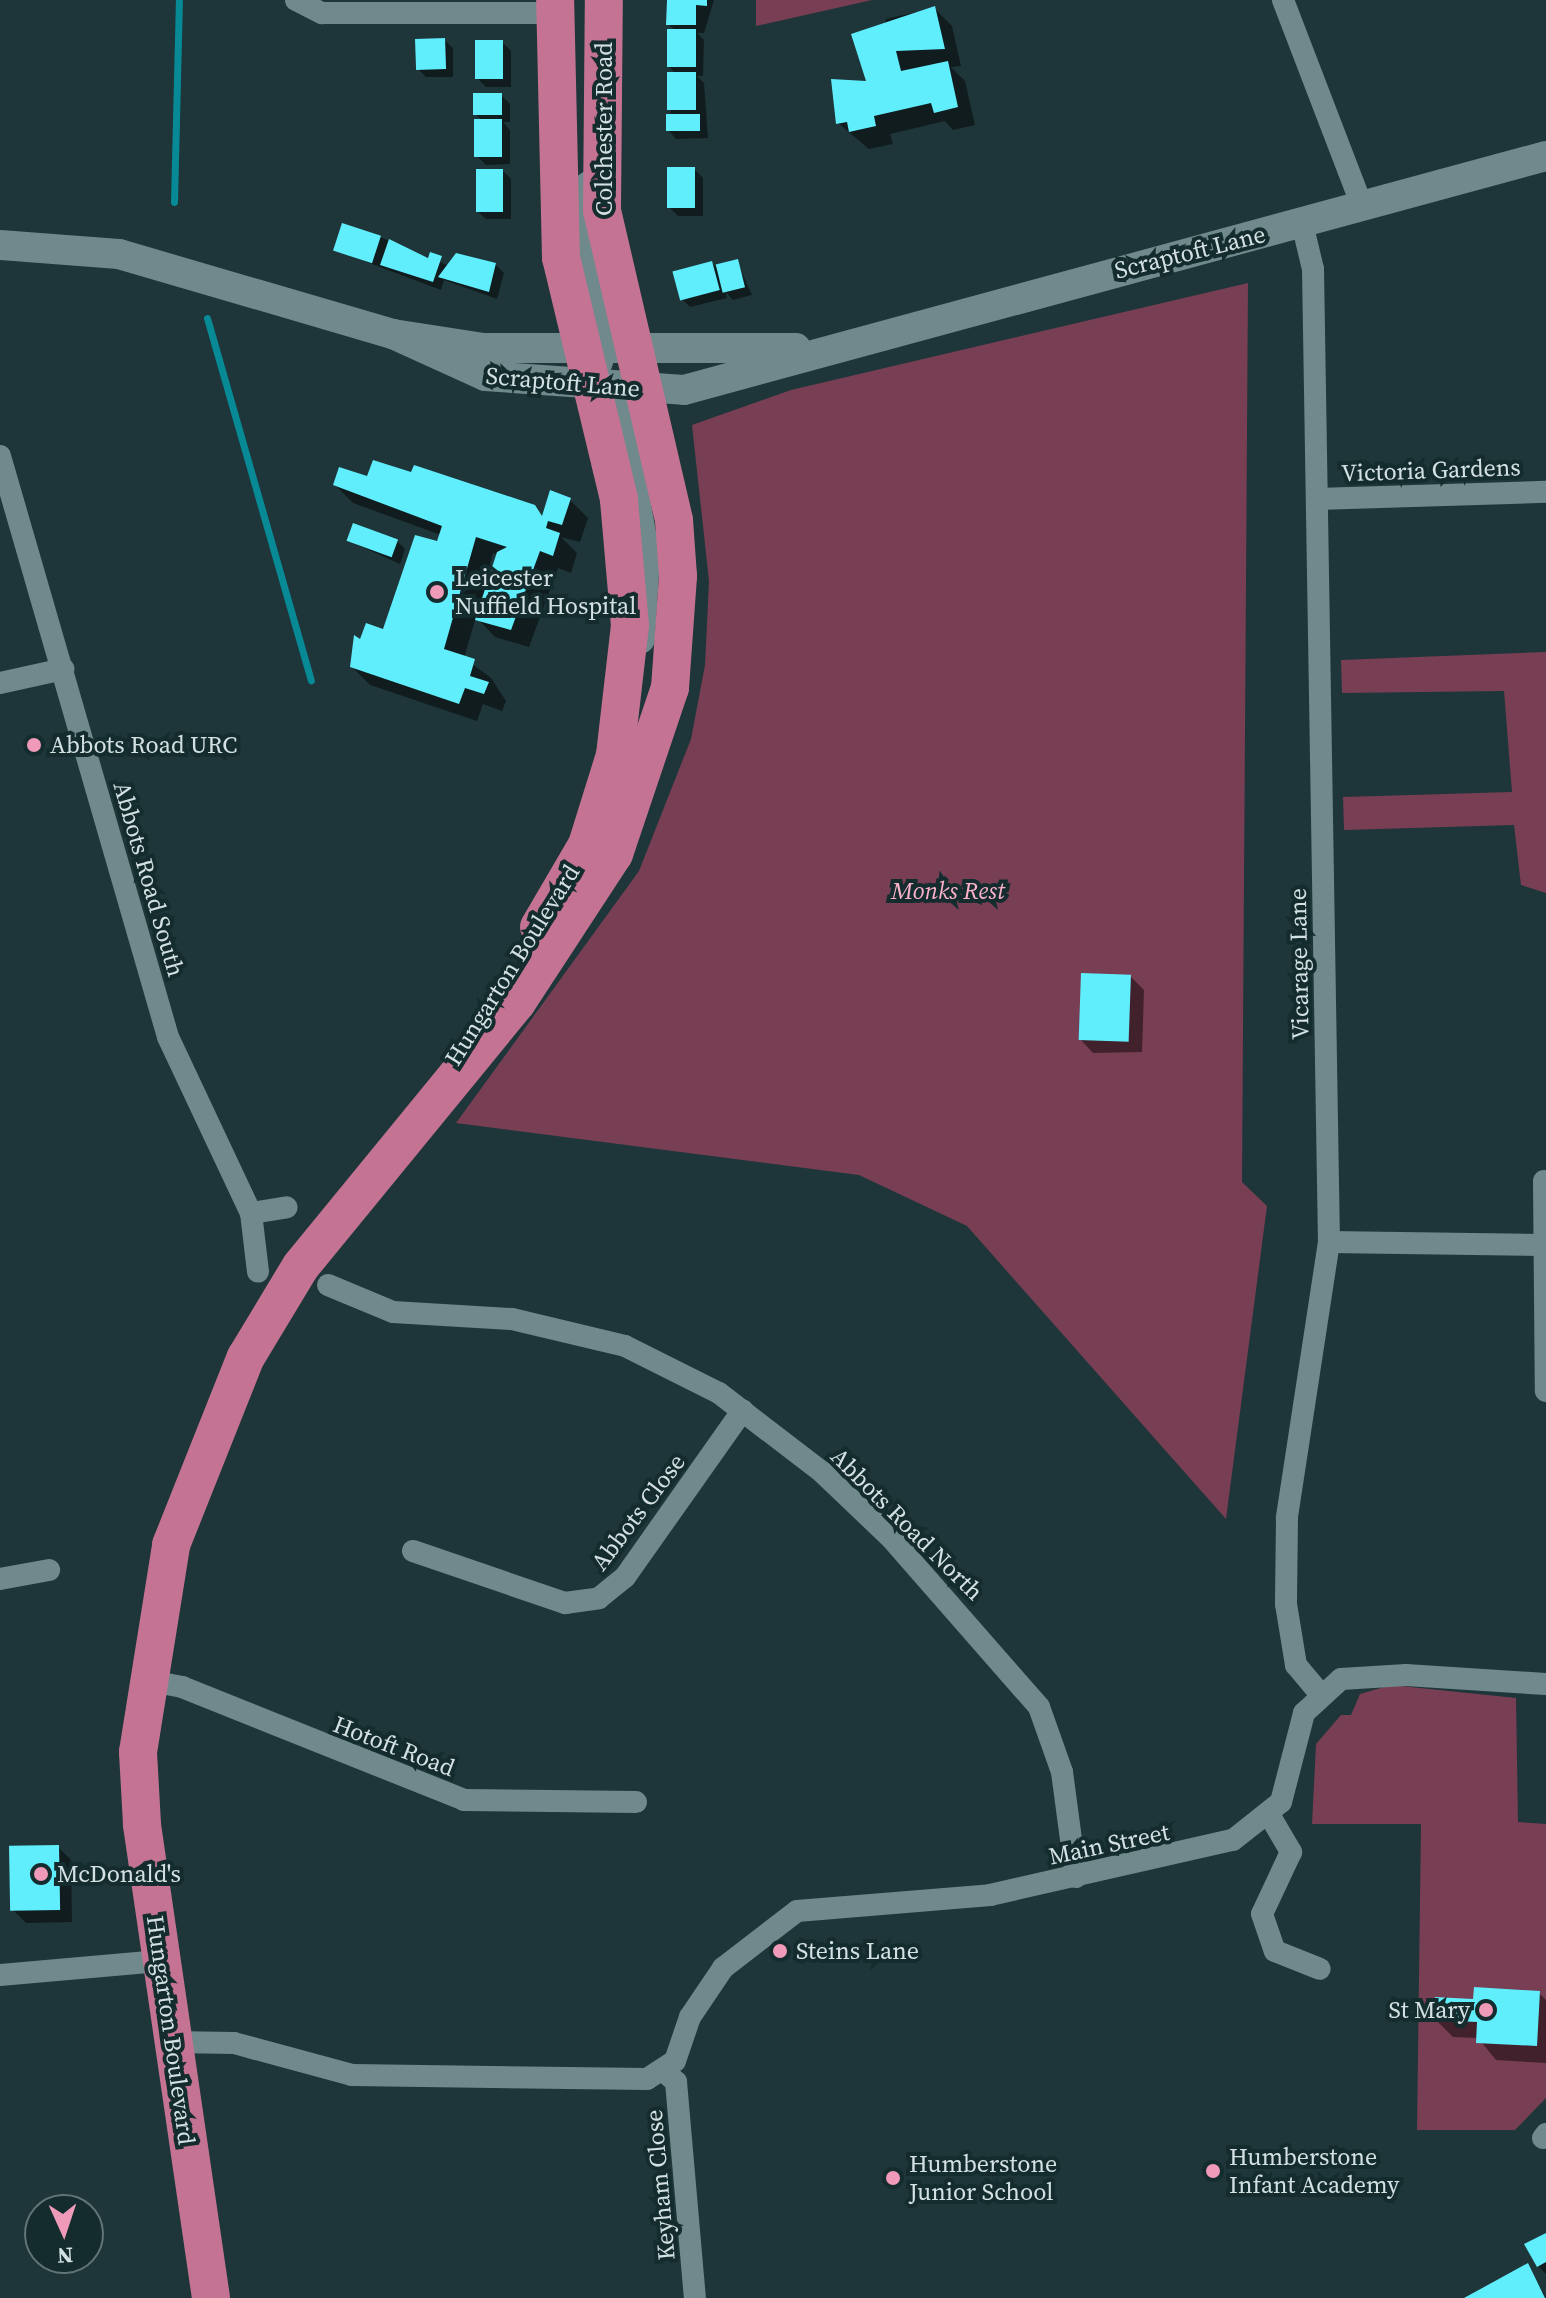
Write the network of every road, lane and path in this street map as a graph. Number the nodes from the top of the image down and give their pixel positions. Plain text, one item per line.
1 (296, 0) edge
2 (604, 0) edge
3 (1283, 0) edge
4 (555, 6) edge
5 (1546, 156) edge
6 (1363, 208) junction
7 (1302, 223) junction
8 (0, 245) edge
9 (393, 334) junction
10 (833, 347) junction
11 (622, 365) junction
12 (0, 456) edge
13 (1546, 492) edge
14 (1317, 499) junction
15 (63, 669) junction
16 (0, 683) edge
17 (419, 1114) junction
18 (1544, 1181) edge
19 (287, 1207) dead end
20 (251, 1213) junction
21 (1329, 1242) junction
22 (1543, 1245) junction
23 (258, 1272) dead end
24 (328, 1285) dead end
25 (1544, 1391) edge
26 (743, 1410) junction
27 (413, 1551) dead end
28 (49, 1570) dead end
29 (0, 1579) edge
30 (146, 1680) junction
31 (1546, 1684) edge
32 (1319, 1692) junction
33 (636, 1802) dead end
34 (1270, 1816) junction
35 (1076, 1877) junction
36 (159, 1961) junction
37 (1320, 1969) dead end
38 (0, 1975) edge
39 (171, 2042) junction
40 (665, 2072) junction
41 (211, 2298) edge
42 (695, 2298) edge

1 - 4 street
2 - 11 highway, Colchester Road
3 - 6 street
4 - 11 highway, Colchester Road
5 - 6 street, Scraptoft Lane
6 - 7 street, Scraptoft Lane
7 - 10 street, Scraptoft Lane
7 - 14 street, Vicarage Lane
8 - 9 street, Scraptoft Lane
9 - 11 street, Scraptoft Lane
9 - 11 street, Scraptoft Lane
10 - 11 street, Scraptoft Lane
10 - 11 street, Scraptoft Lane
11 - 17 highway, Hungarton Boulevard
11 - 17 highway, Hungarton Boulevard
12 - 15 street, Abbots Road South
13 - 14 street, Victoria Gardens
14 - 21 street, Vicarage Lane
15 - 16 street
15 - 20 street, Abbots Road South
17 - 30 highway, Hungarton Boulevard
18 - 22 street
19 - 20 street
20 - 23 street, Abbots Road South
21 - 22 street
21 - 32 street, Vicarage Lane
22 - 25 street
24 - 26 street, Abbots Road North
26 - 27 street, Abbots Close
26 - 35 street, Abbots Road North
28 - 29 street
30 - 33 street, Hotoft Road
30 - 36 highway, Hungarton Boulevard
31 - 32 street
32 - 34 street, Main Street
34 - 35 street, Main Street
34 - 37 street
35 - 40 street, Main Street
36 - 38 street
36 - 39 highway, Hungarton Boulevard
39 - 40 street
39 - 41 highway, Hungarton Boulevard
40 - 42 street, Keyham Close

